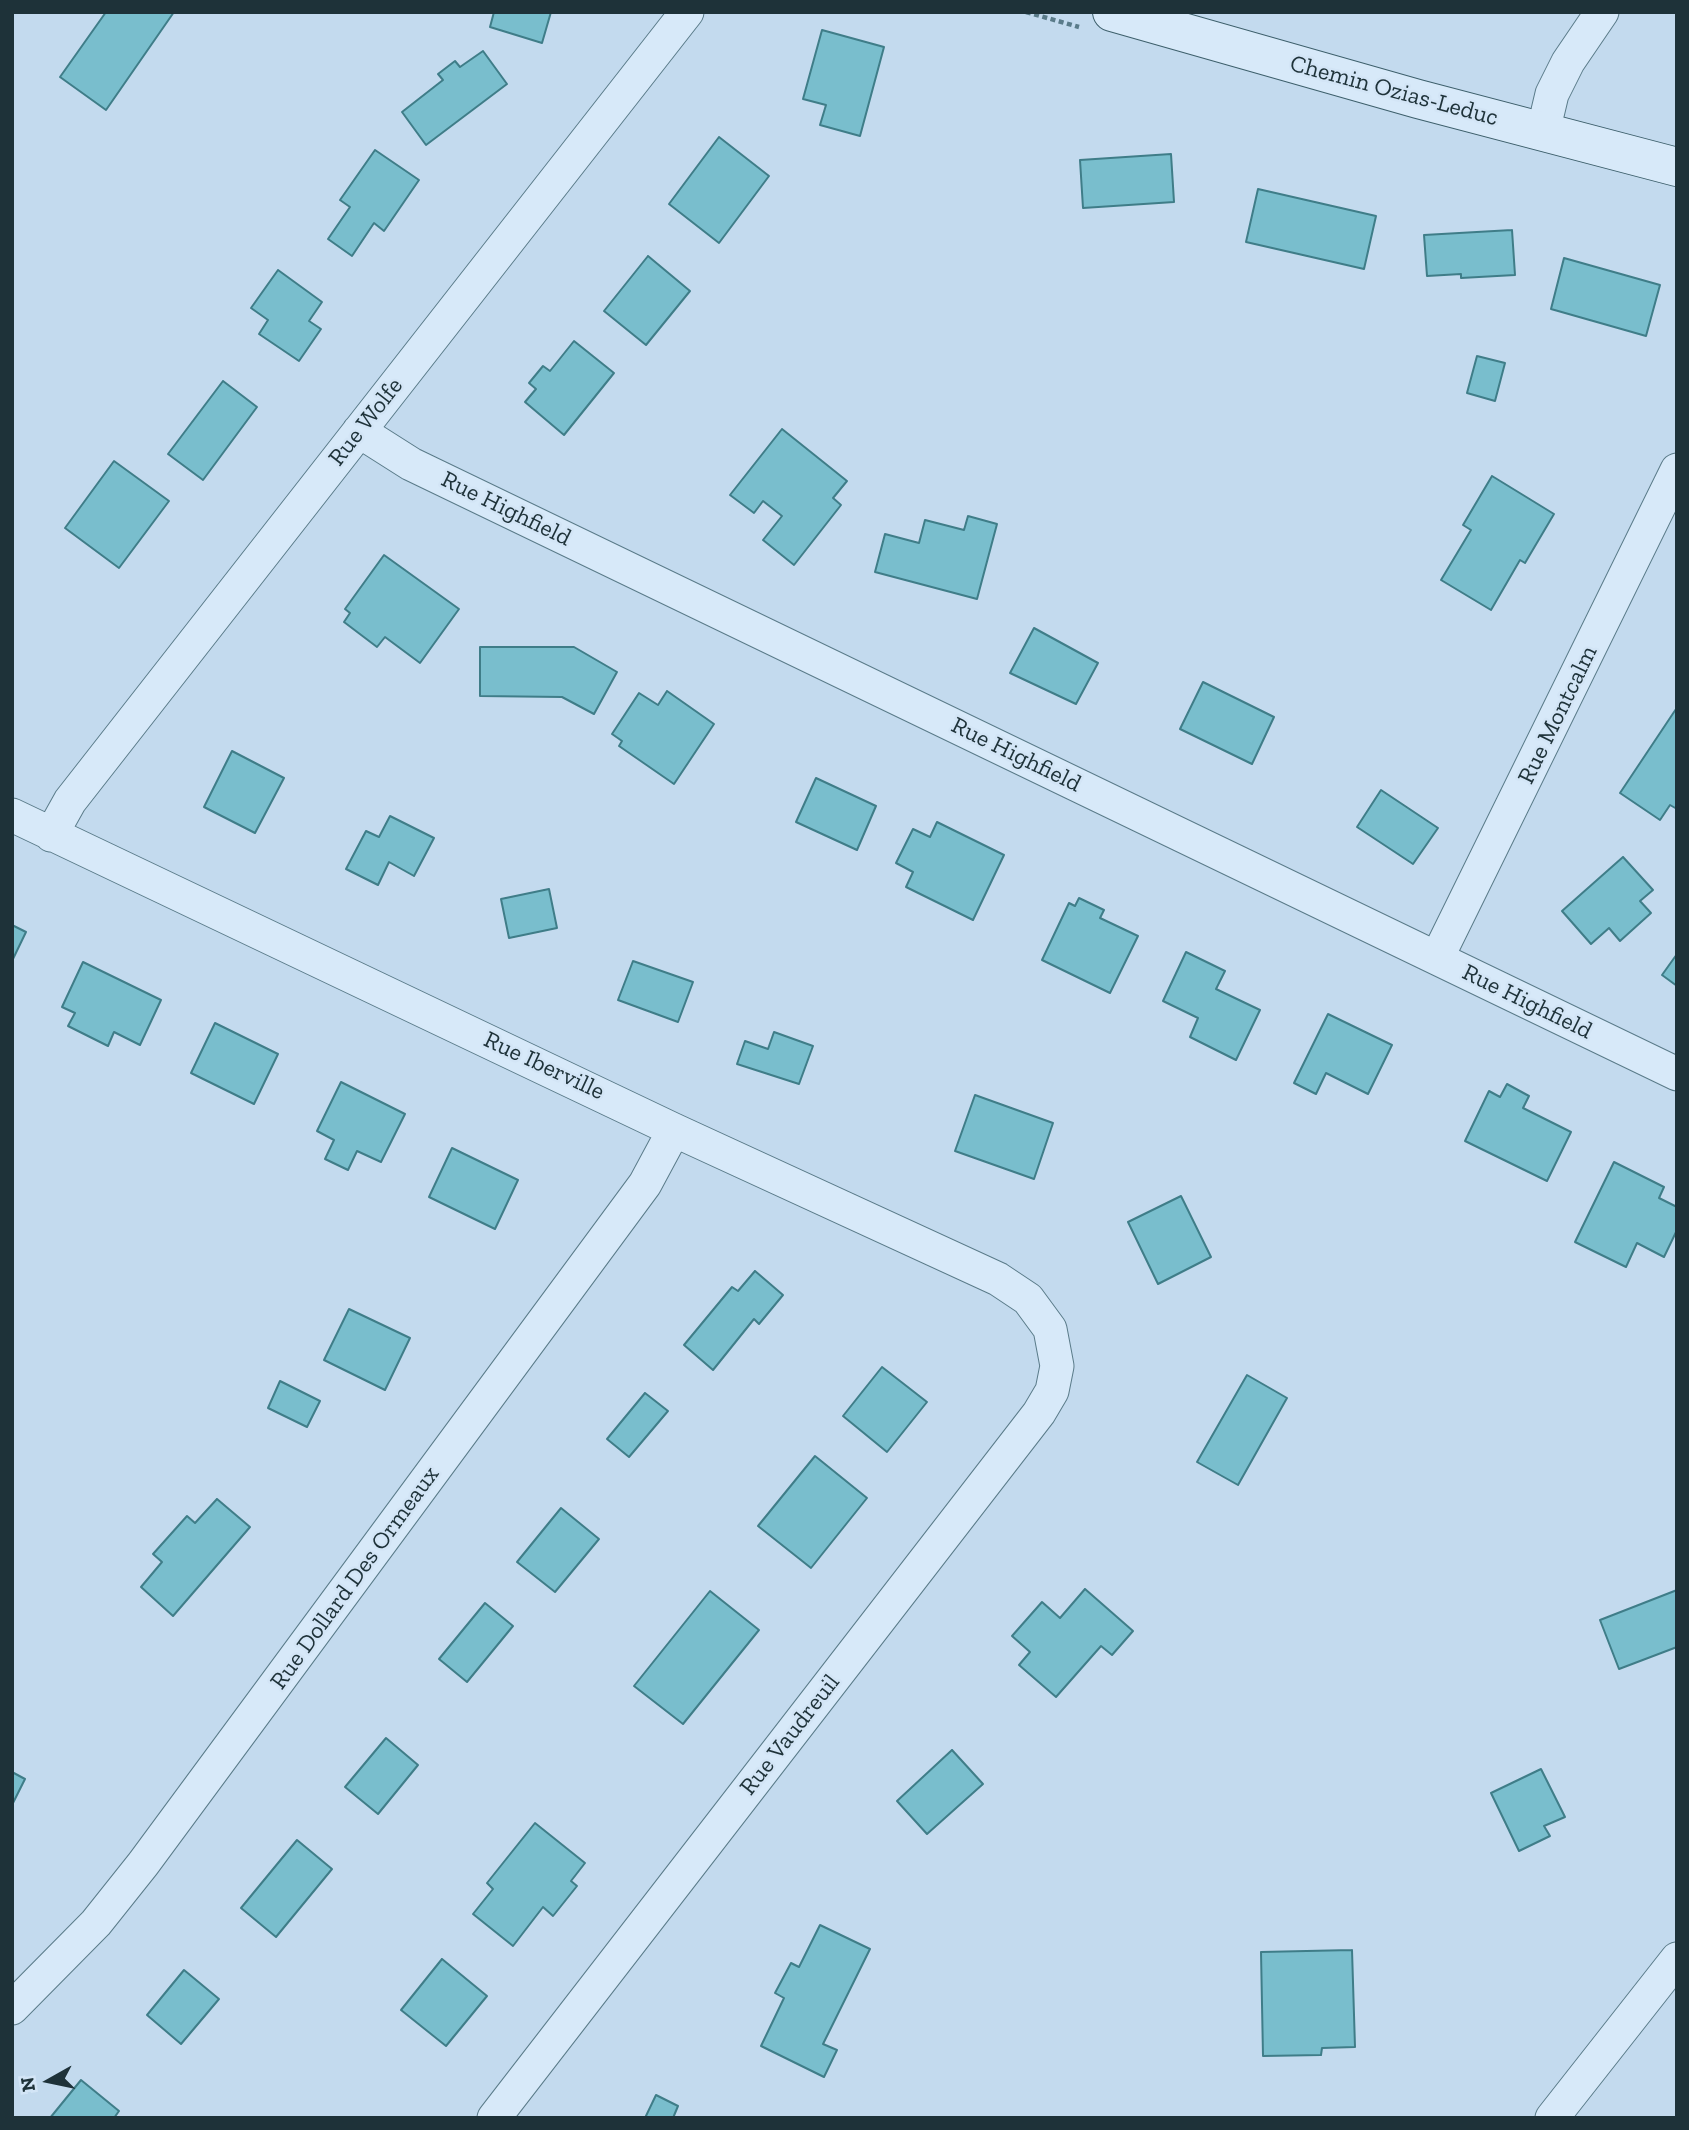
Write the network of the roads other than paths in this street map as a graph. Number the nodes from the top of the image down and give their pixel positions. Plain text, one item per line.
1 (687, 12) edge
2 (1112, 12) edge
3 (1602, 12) edge
4 (1543, 132) junction
5 (1677, 167) edge
6 (359, 431) junction
7 (1677, 470) edge
8 (12, 815) edge
9 (51, 835) junction
10 (1437, 958) junction
11 (1677, 1074) edge
12 (674, 1130) junction
13 (1054, 1341) joint
14 (1677, 1959) edge
15 (12, 2008) edge
16 (494, 2118) edge
17 (1552, 2118) edge

1 - 6 street, Rue Wolfe
2 - 4 street, Chemin Ozias-Leduc
3 - 4 street
4 - 5 street, Chemin Ozias-Leduc
6 - 9 street, Rue Wolfe
6 - 10 street, Rue Highfield
7 - 10 street, Rue Montcalm
8 - 9 street, Rue Iberville
9 - 12 street, Rue Iberville
10 - 11 street, Rue Highfield
12 - 13 street, Rue Iberville
12 - 15 street, Rue Dollard Des Ormeaux
13 - 16 street, Rue Vaudreuil
14 - 17 street

